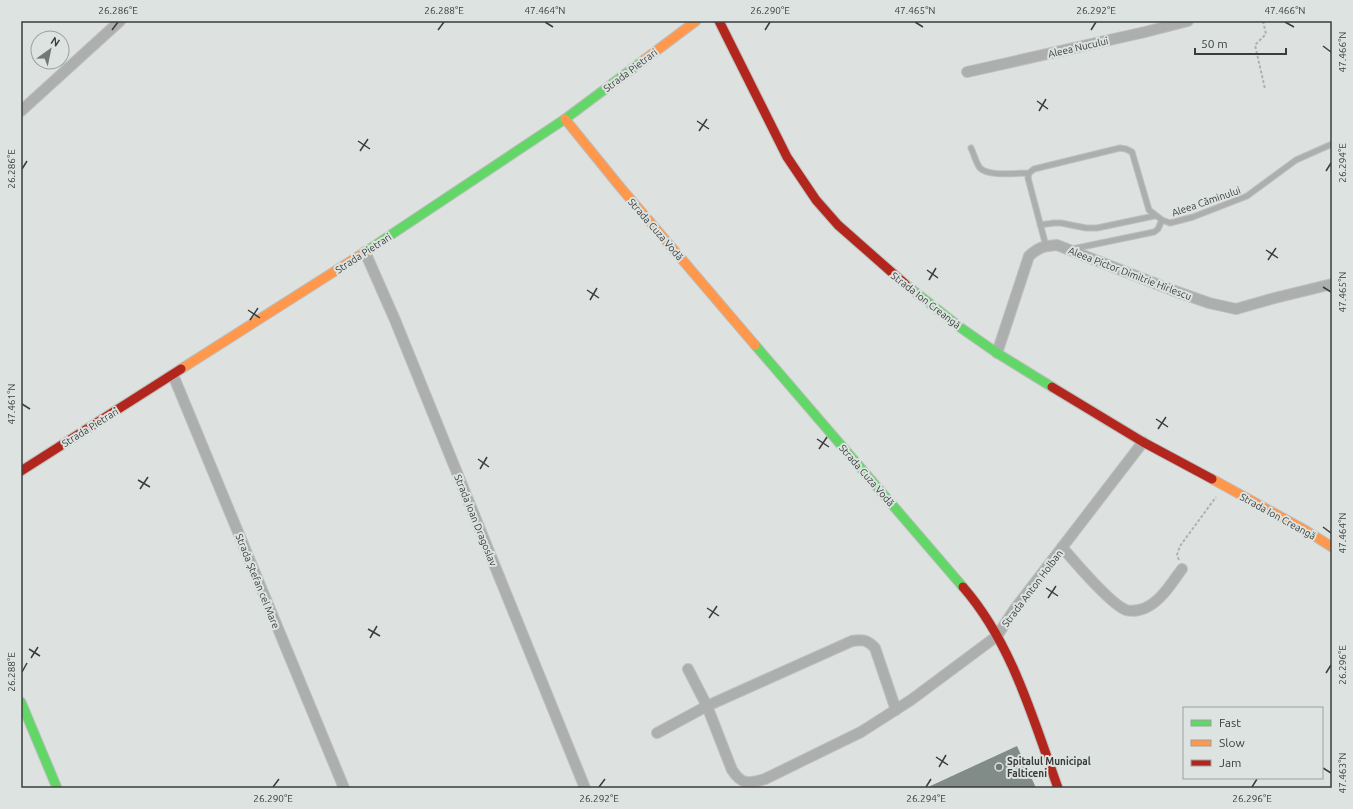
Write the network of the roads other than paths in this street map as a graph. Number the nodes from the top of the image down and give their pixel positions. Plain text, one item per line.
1 (120, 21) edge
2 (696, 21) edge
3 (719, 21) edge
4 (1188, 21) edge
5 (967, 72) dead end
6 (21, 111) edge
7 (565, 119) junction
8 (1332, 144) edge
9 (971, 148) dead end
10 (1029, 173) junction
11 (1154, 216) junction
12 (1162, 220) junction
13 (1040, 225) junction
14 (1046, 246) junction
15 (1069, 250) junction
16 (365, 252) junction
17 (1332, 284) edge
18 (997, 353) junction
19 (173, 374) junction
20 (1143, 442) junction
21 (21, 471) edge
22 (1062, 547) junction
23 (1332, 547) edge
24 (1182, 569) road end
25 (997, 636) junction
26 (688, 669) dead end
27 (21, 702) edge
28 (706, 706) junction
29 (896, 710) junction
30 (658, 733) dead end
31 (57, 788) edge
32 (344, 788) edge
33 (585, 788) edge
34 (1058, 788) edge

1 - 6 street
2 - 7 street, Strada Pietrari
3 - 18 street, Strada Ion Creangă
4 - 5 street, Aleea Nucului
7 - 16 street, Strada Pietrari
7 - 25 street, Strada Cuza Vodă
8 - 12 lane, Aleea Căminului
9 - 10 lane
10 - 11 lane
10 - 13 lane
11 - 12 lane, Aleea Căminului
11 - 13 lane
12 - 15 lane
13 - 14 lane
14 - 15 street, Aleea Pictor Dimitrie Hîrlescu
14 - 18 street
15 - 17 street, Aleea Pictor Dimitrie Hîrlescu
16 - 19 street, Strada Pietrari
16 - 33 street, Strada Ioan Dragoslav
18 - 20 street, Strada Ion Creangă
19 - 21 street, Strada Pietrari
19 - 32 street, Strada Ștefan cel Mare
20 - 22 street, Strada Anton Holban
20 - 23 street, Strada Ion Creangă
22 - 24 street
22 - 25 street, Strada Anton Holban
25 - 29 street, Strada Anton Holban
25 - 34 street, Strada Cuza Vodă
26 - 28 street, Strada Anton Holban
27 - 31 street
28 - 29 street
28 - 29 street, Strada Anton Holban
28 - 30 street

